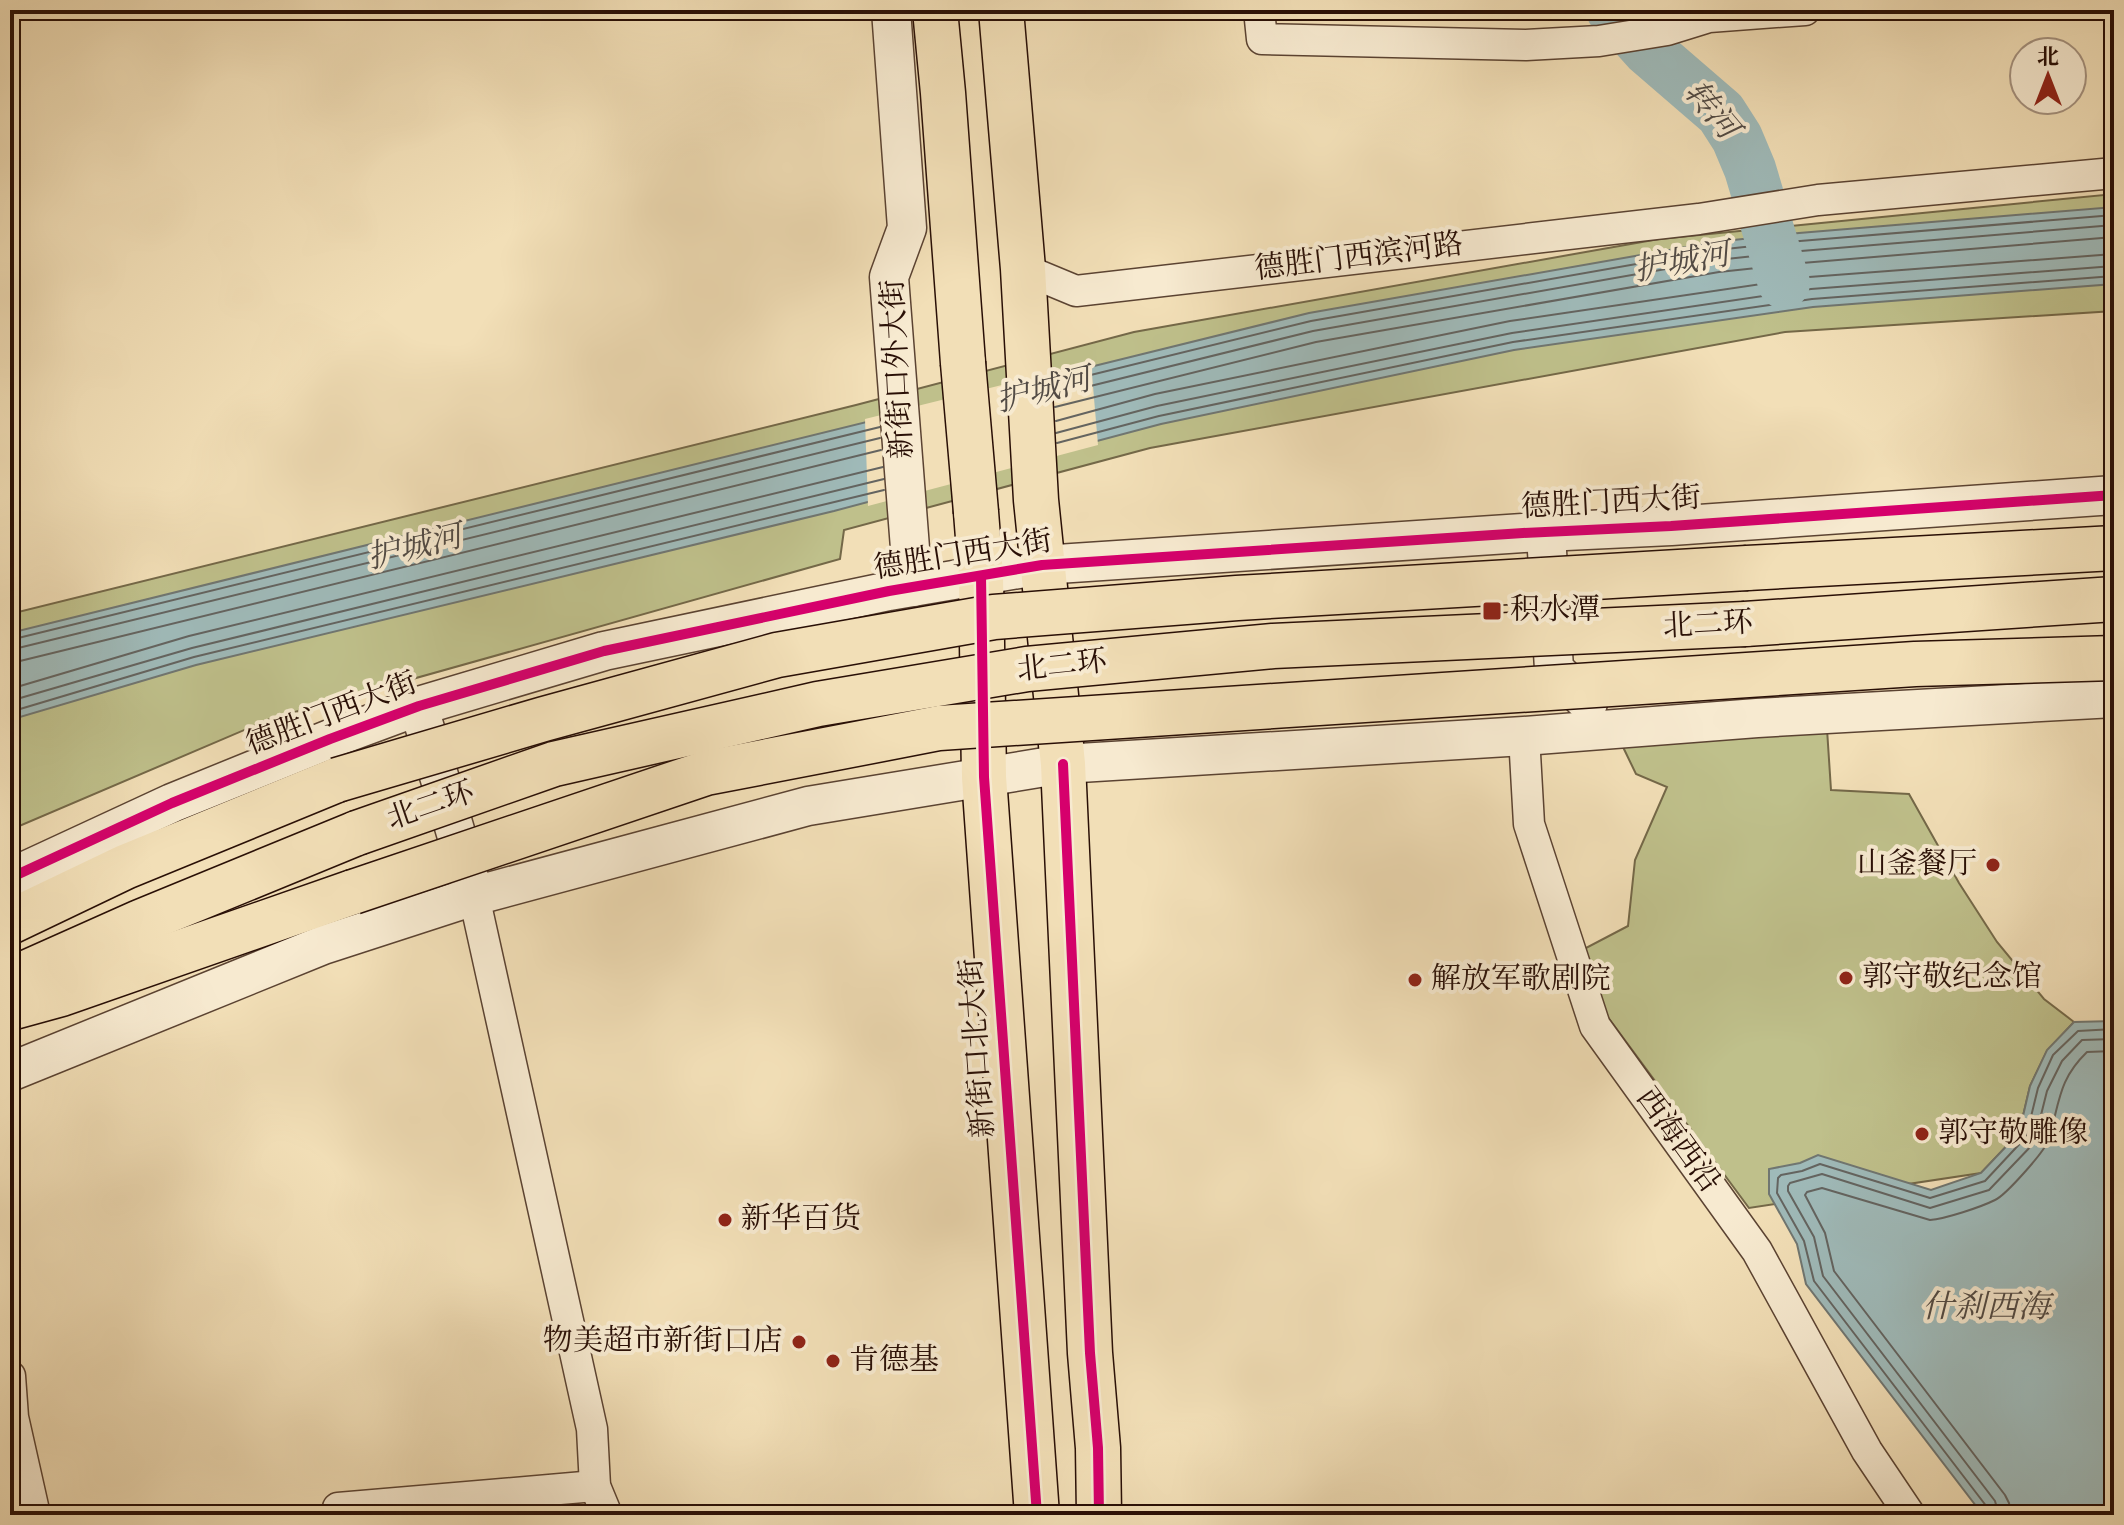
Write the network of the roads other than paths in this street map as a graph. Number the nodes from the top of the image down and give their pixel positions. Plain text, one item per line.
1 (891, 10) edge
2 (903, 10) edge
3 (935, 10) edge
4 (1001, 10) edge
5 (1259, 10) edge
6 (1805, 10) edge
7 (943, 93) junction
8 (2114, 173) edge
9 (1023, 269) junction
10 (2114, 495) edge
11 (1546, 532) junction
12 (2114, 548) edge
13 (1042, 565) junction
14 (981, 576) junction
15 (913, 587) junction
16 (2114, 599) edge
17 (2114, 641) edge
18 (2114, 658) edge
19 (1554, 669) junction
20 (2114, 698) edge
21 (419, 706) junction
22 (1613, 729) junction
23 (1524, 736) junction
24 (1063, 764) junction
25 (984, 777) junction
26 (10, 878) edge
27 (474, 896) junction
28 (10, 922) edge
29 (10, 980) edge
30 (10, 1008) edge
31 (10, 1072) edge
32 (10, 1376) edge
33 (595, 1486) junction
34 (35, 1515) edge
35 (338, 1515) edge
36 (607, 1515) edge
37 (1037, 1515) edge
38 (1099, 1515) edge
39 (1910, 1515) edge

1 - 15 street, 新街口外大街
2 - 7 street, 新街口外大街
3 - 7 main road, 新街口外大街
4 - 9 main road
5 - 6 street
7 - 14 main road, 新街口外大街, bridge
8 - 9 street, 德胜门西滨河路
9 - 13 main road
10 - 11 street, 德胜门西大街
11 - 13 street, 德胜门西大街
11 - 19 street
12 - 28 main road, 北二环, bridge
13 - 14 street, 德胜门西大街
13 - 24 main road
14 - 15 street, 德胜门西大街
14 - 25 main road, 新街口北大街
15 - 21 street, 德胜门西大街
16 - 29 main road, 北二环, bridge
17 - 19 street
18 - 30 main road, bridge
19 - 22 street
19 - 24 street
20 - 22 street
21 - 26 street, 德胜门西大街
21 - 27 street
22 - 23 street
23 - 24 street
23 - 39 street, 西海西沿
24 - 25 street
24 - 38 main road
25 - 27 street
25 - 37 main road, 新街口北大街
27 - 31 street
27 - 33 street
32 - 34 street
33 - 35 street
33 - 36 street

